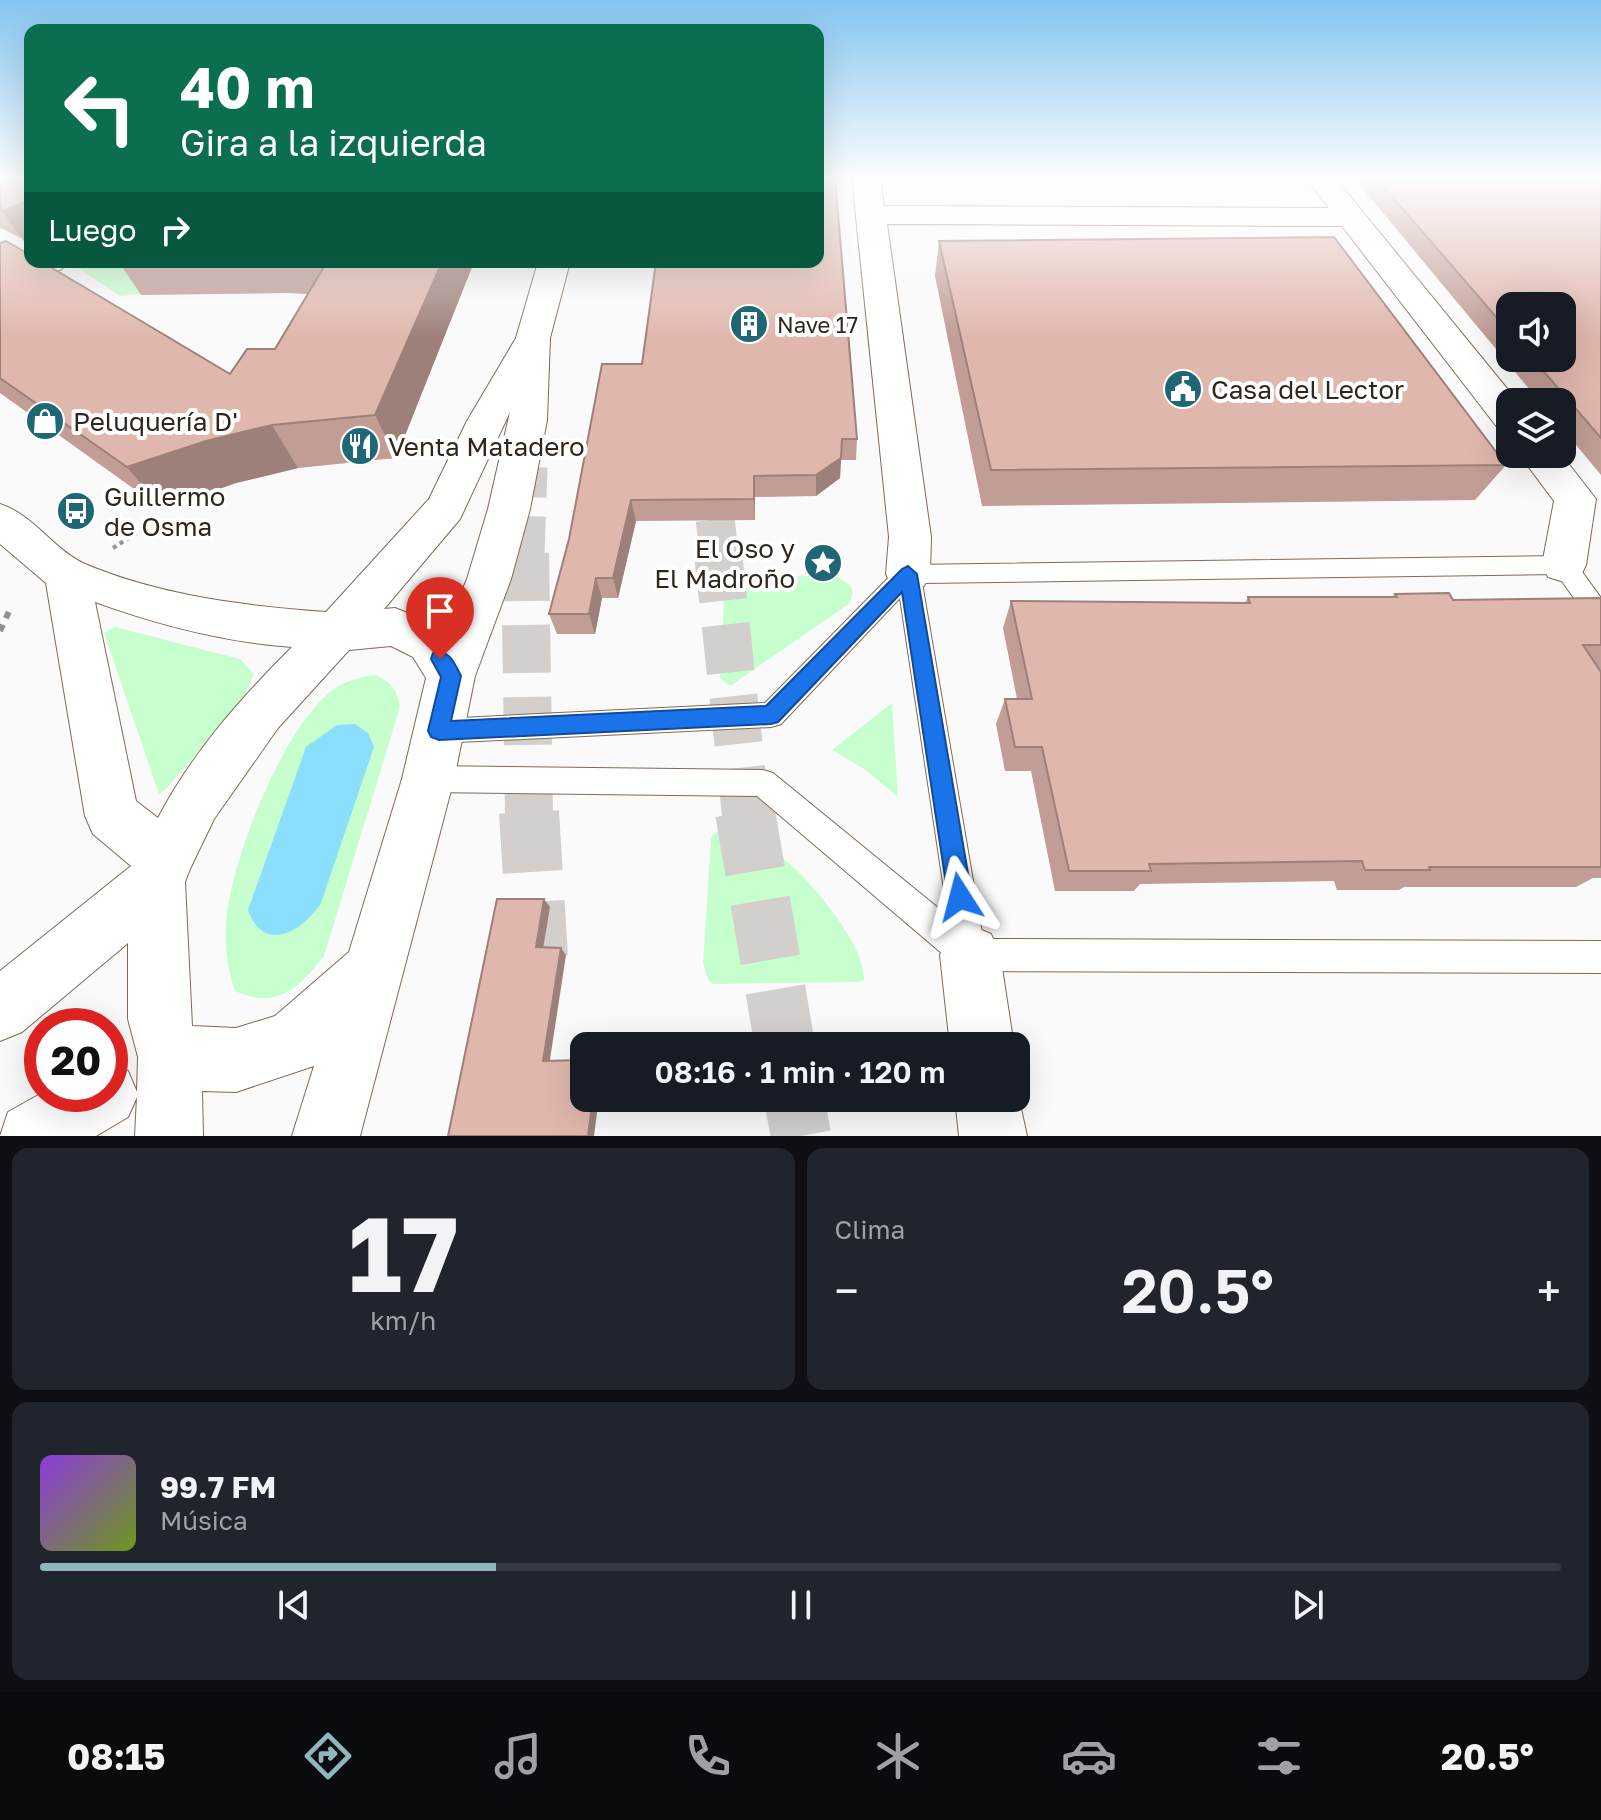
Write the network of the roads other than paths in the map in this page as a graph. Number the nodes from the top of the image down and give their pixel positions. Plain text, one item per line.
1 (873, 231) edge
2 (1362, 231) edge
3 (31, 268) edge
4 (552, 268) edge
5 (0, 285) edge
6 (533, 338) junction
7 (1496, 400) edge
8 (1550, 468) edge
9 (0, 520) edge
10 (85, 565) junction
11 (1564, 565) junction
12 (908, 574) junction
13 (1601, 617) edge
14 (337, 632) junction
15 (451, 676) junction
16 (434, 755) junction
17 (162, 870) junction
18 (970, 955) junction
19 (1601, 957) edge
20 (371, 973) junction
21 (0, 1010) edge
22 (980, 1032) edge
23 (170, 1057) junction
24 (128, 1081) edge
25 (74, 1112) edge
26 (990, 1112) edge
27 (32, 1136) edge
28 (169, 1136) edge
29 (326, 1136) edge
30 (993, 1136) edge

1 - 12 street
2 - 7 street
3 - 5 street
4 - 6 street
6 - 14 street
6 - 15 street
8 - 11 street
9 - 10 street
10 - 14 street
10 - 17 street
11 - 12 lane
11 - 13 lane
12 - 16 lane
12 - 18 lane
14 - 15 street
14 - 17 street
15 - 16 street
16 - 18 lane
16 - 20 street
17 - 21 street
17 - 23 street
18 - 19 lane
18 - 22 street
20 - 23 street
20 - 29 street
23 - 24 street
23 - 28 street
25 - 27 street
26 - 30 street

